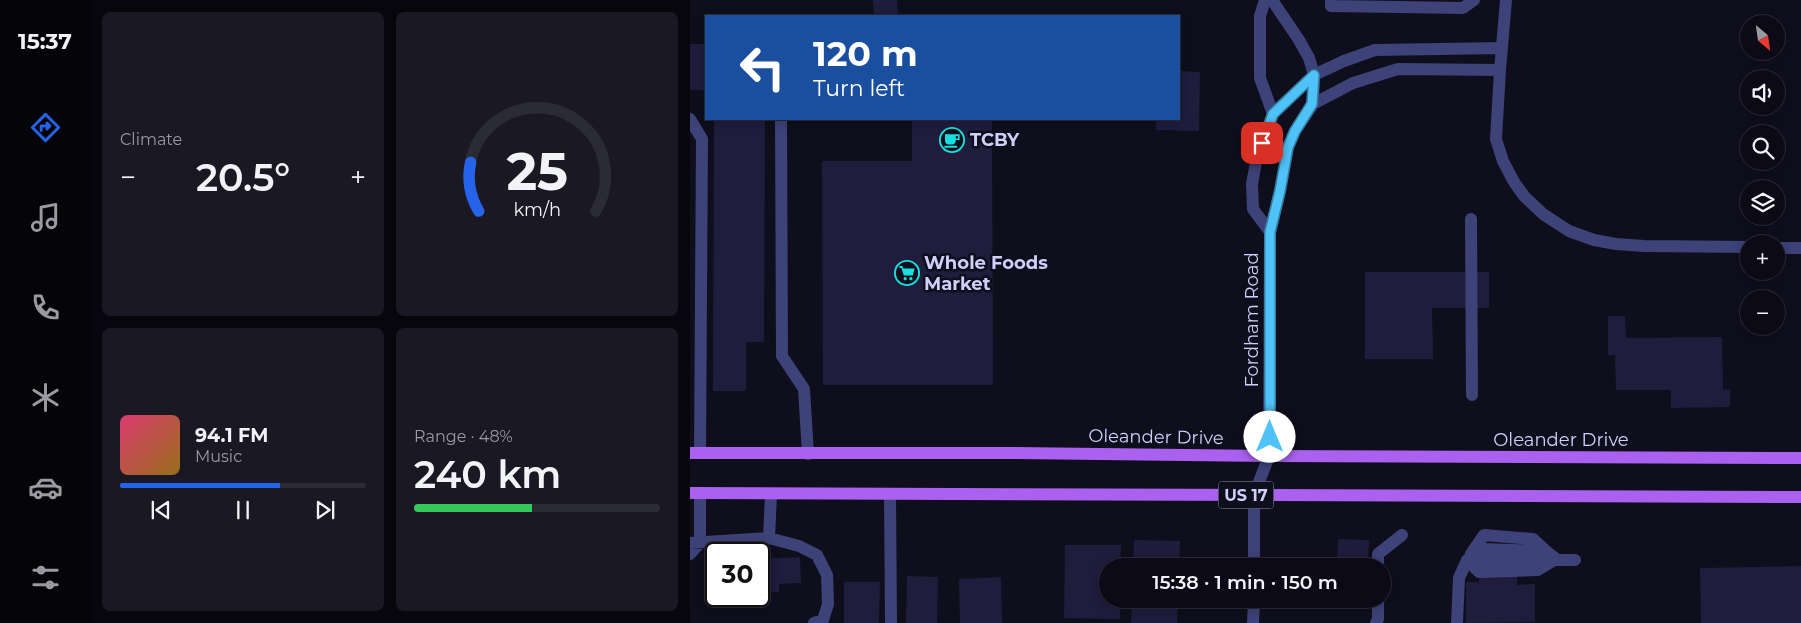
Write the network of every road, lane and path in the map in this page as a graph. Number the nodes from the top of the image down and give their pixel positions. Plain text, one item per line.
1 (1265, 0) edge
2 (1272, 0) edge
3 (1331, 0) edge
4 (1474, 0) edge
5 (1506, 0) edge
6 (1502, 48) junction
7 (1500, 70) junction
8 (1314, 75) junction
9 (1312, 104) junction
10 (1273, 114) junction
11 (690, 118) edge
12 (780, 120) edge
13 (1471, 220) dead end
14 (1270, 232) junction
15 (1740, 248) edge
16 (1785, 248) edge
17 (1801, 248) edge
18 (695, 343) edge
19 (1472, 395) dead end
20 (695, 453) edge
21 (808, 454) junction
22 (1270, 456) junction
23 (1801, 458) edge
24 (695, 493) edge
25 (771, 494) junction
26 (890, 494) junction
27 (1254, 494) junction
28 (1801, 497) edge
29 (1402, 535) dead end
30 (769, 538) junction
31 (695, 543) edge
32 (690, 554) edge
33 (1254, 558) edge
34 (1378, 558) edge
35 (1467, 560) junction
36 (1556, 560) junction
37 (1575, 560) dead end
38 (1254, 608) edge
39 (1378, 608) edge
40 (814, 623) edge
41 (891, 623) edge
42 (1254, 623) edge
43 (1376, 623) edge
44 (1457, 623) edge

1 - 10 street
2 - 8 street, Fordham Road
3 - 4 street
5 - 6 street
6 - 7 street
6 - 8 street
7 - 9 street
7 - 15 street
8 - 9 street, Fordham Road
8 - 10 street
9 - 14 street, Fordham Road
10 - 14 street, Fordham Road
11 - 18 street
12 - 21 street
13 - 19 street
14 - 22 street, Fordham Road
16 - 17 street
18 - 20 street
20 - 21 main road, Oleander Drive / US 17
21 - 22 main road, Oleander Drive / US 17
22 - 23 main road, Oleander Drive / US 17
22 - 27 street, Fordham Road
24 - 25 main road, US 17
24 - 31 street
25 - 26 main road, US 17
25 - 30 street
26 - 27 main road, US 17
26 - 41 street
27 - 28 main road, US 17
27 - 33 street
29 - 34 street
30 - 31 street
30 - 40 street
31 - 32 street
35 - 36 street
35 - 36 street
35 - 44 street
36 - 37 street
38 - 42 street
39 - 43 street

